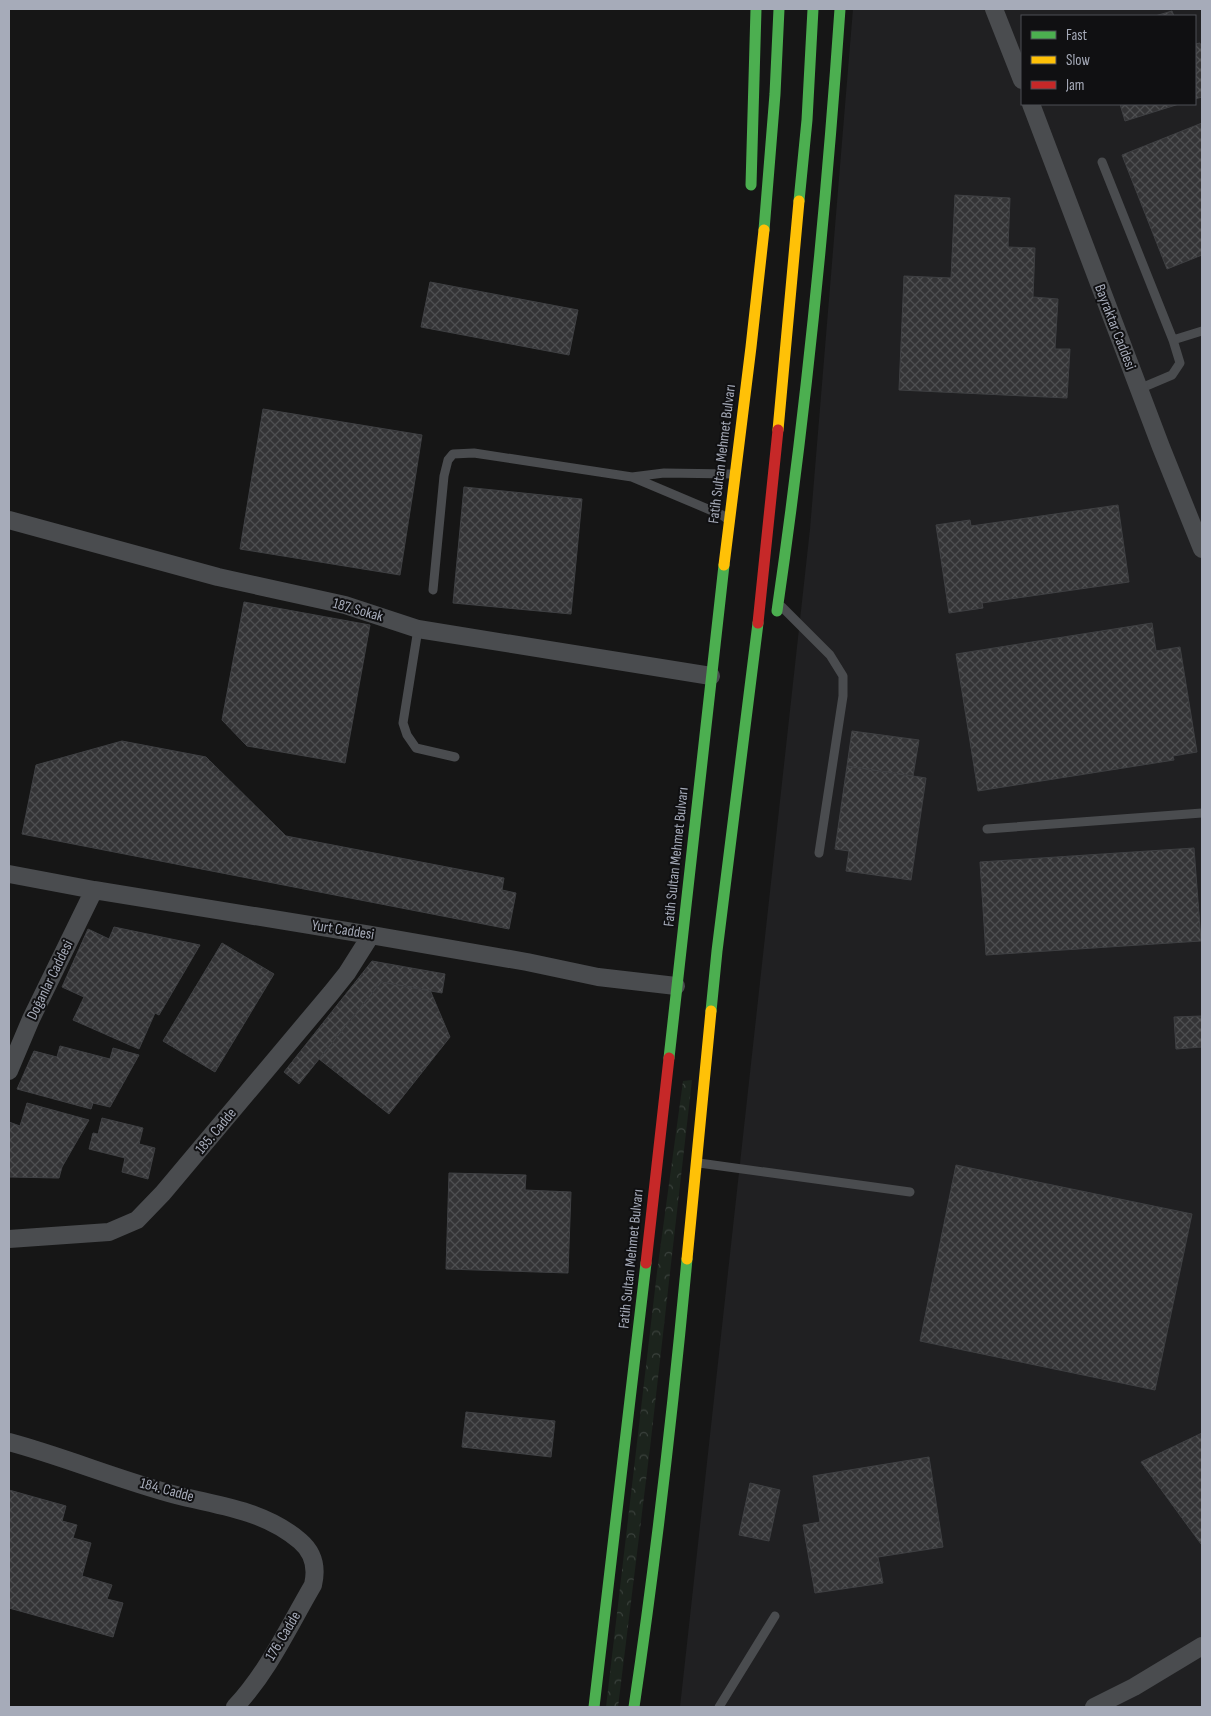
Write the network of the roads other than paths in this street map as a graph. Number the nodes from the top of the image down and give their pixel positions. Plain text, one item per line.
1 (756, 9) edge
2 (779, 9) edge
3 (813, 9) edge
4 (840, 9) edge
5 (994, 9) edge
6 (1021, 77) edge
7 (1031, 105) edge
8 (1102, 162) dead end
9 (750, 200) dead end
10 (748, 267) dead end
11 (1202, 331) edge
12 (1173, 340) junction
13 (1139, 390) junction
14 (744, 405) junction
15 (734, 474) junction
16 (632, 477) junction
17 (9, 520) edge
18 (730, 521) junction
19 (1202, 549) edge
20 (434, 590) dead end
21 (778, 604) junction
22 (776, 621) dead end
23 (418, 629) junction
24 (711, 676) junction
25 (759, 706) dead end
26 (455, 757) dead end
27 (741, 757) junction
28 (1202, 813) edge
29 (987, 829) dead end
30 (819, 853) dead end
31 (9, 874) edge
32 (94, 890) junction
33 (371, 935) junction
34 (676, 986) junction
35 (9, 1071) edge
36 (696, 1162) junction
37 (910, 1192) dead end
38 (9, 1239) edge
39 (9, 1442) edge
40 (313, 1558) joint
41 (775, 1616) dead end
42 (1202, 1646) edge
43 (235, 1707) edge
44 (594, 1707) edge
45 (634, 1707) edge
46 (719, 1707) edge
47 (1094, 1707) edge

1 - 9 highway
2 - 14 highway, Fatih Sultan Mehmet Bulvarı
3 - 27 highway
4 - 21 highway
5 - 6 street
7 - 13 street, Bayraktar Caddesi
8 - 12 lane
10 - 14 highway
11 - 12 lane
12 - 13 lane
13 - 19 street, Bayraktar Caddesi
14 - 15 highway, Fatih Sultan Mehmet Bulvarı
15 - 16 lane
15 - 18 highway, Fatih Sultan Mehmet Bulvarı
16 - 18 lane
16 - 20 lane
17 - 23 street, 187. Sokak
18 - 24 highway, Fatih Sultan Mehmet Bulvarı
21 - 22 highway
21 - 30 lane
23 - 24 street, 187. Sokak
23 - 26 lane
24 - 34 highway, Fatih Sultan Mehmet Bulvarı
25 - 27 highway
27 - 36 highway
28 - 29 lane
31 - 32 street, Yurt Caddesi
32 - 33 street, Yurt Caddesi
32 - 35 street, Doğanlar Caddesi
33 - 34 street, Yurt Caddesi
33 - 38 street, 185. Cadde
34 - 44 highway, Fatih Sultan Mehmet Bulvarı
36 - 37 lane
36 - 45 highway
39 - 40 street, 184. Cadde
40 - 43 street, 176. Cadde
41 - 46 lane
42 - 47 street

